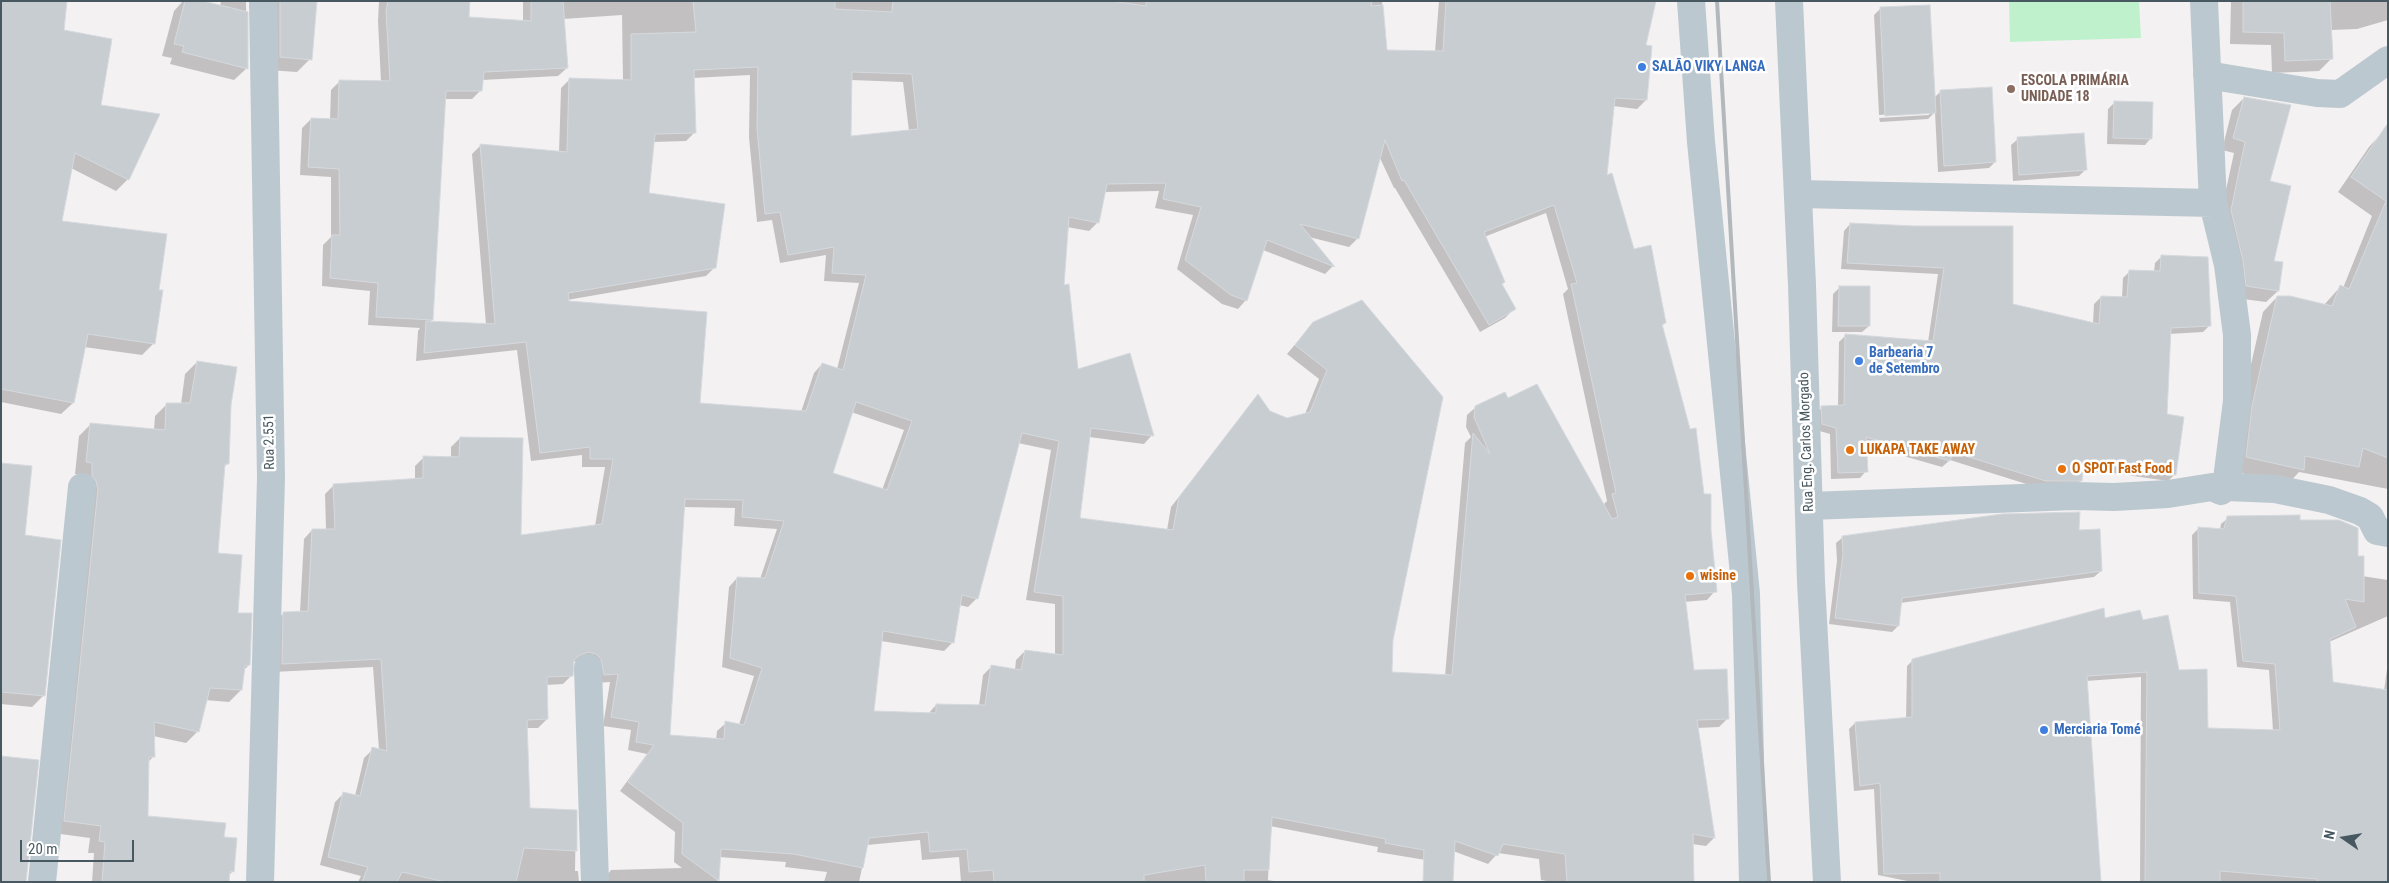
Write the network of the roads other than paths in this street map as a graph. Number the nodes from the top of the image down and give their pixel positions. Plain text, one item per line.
1 (263, 1) edge
2 (1691, 1) edge
3 (1789, 1) edge
4 (2204, 1) edge
5 (2388, 60) edge
6 (2207, 75) junction
7 (1798, 194) junction
8 (2214, 203) junction
9 (82, 487) dead end
10 (2226, 487) junction
11 (1810, 506) junction
12 (2388, 533) edge
13 (588, 668) dead end
14 (42, 882) edge
15 (260, 882) edge
16 (595, 882) edge
17 (1753, 882) edge
18 (1827, 882) edge

1 - 15 street, Rua 2.551
2 - 17 street
3 - 7 street, Rua Eng. Carlos Morgado
4 - 6 street
5 - 6 street
6 - 8 street
7 - 8 street
7 - 11 street, Rua Eng. Carlos Morgado
8 - 10 street
9 - 14 street
10 - 11 street
10 - 12 street
11 - 18 street, Rua Eng. Carlos Morgado
13 - 16 street

